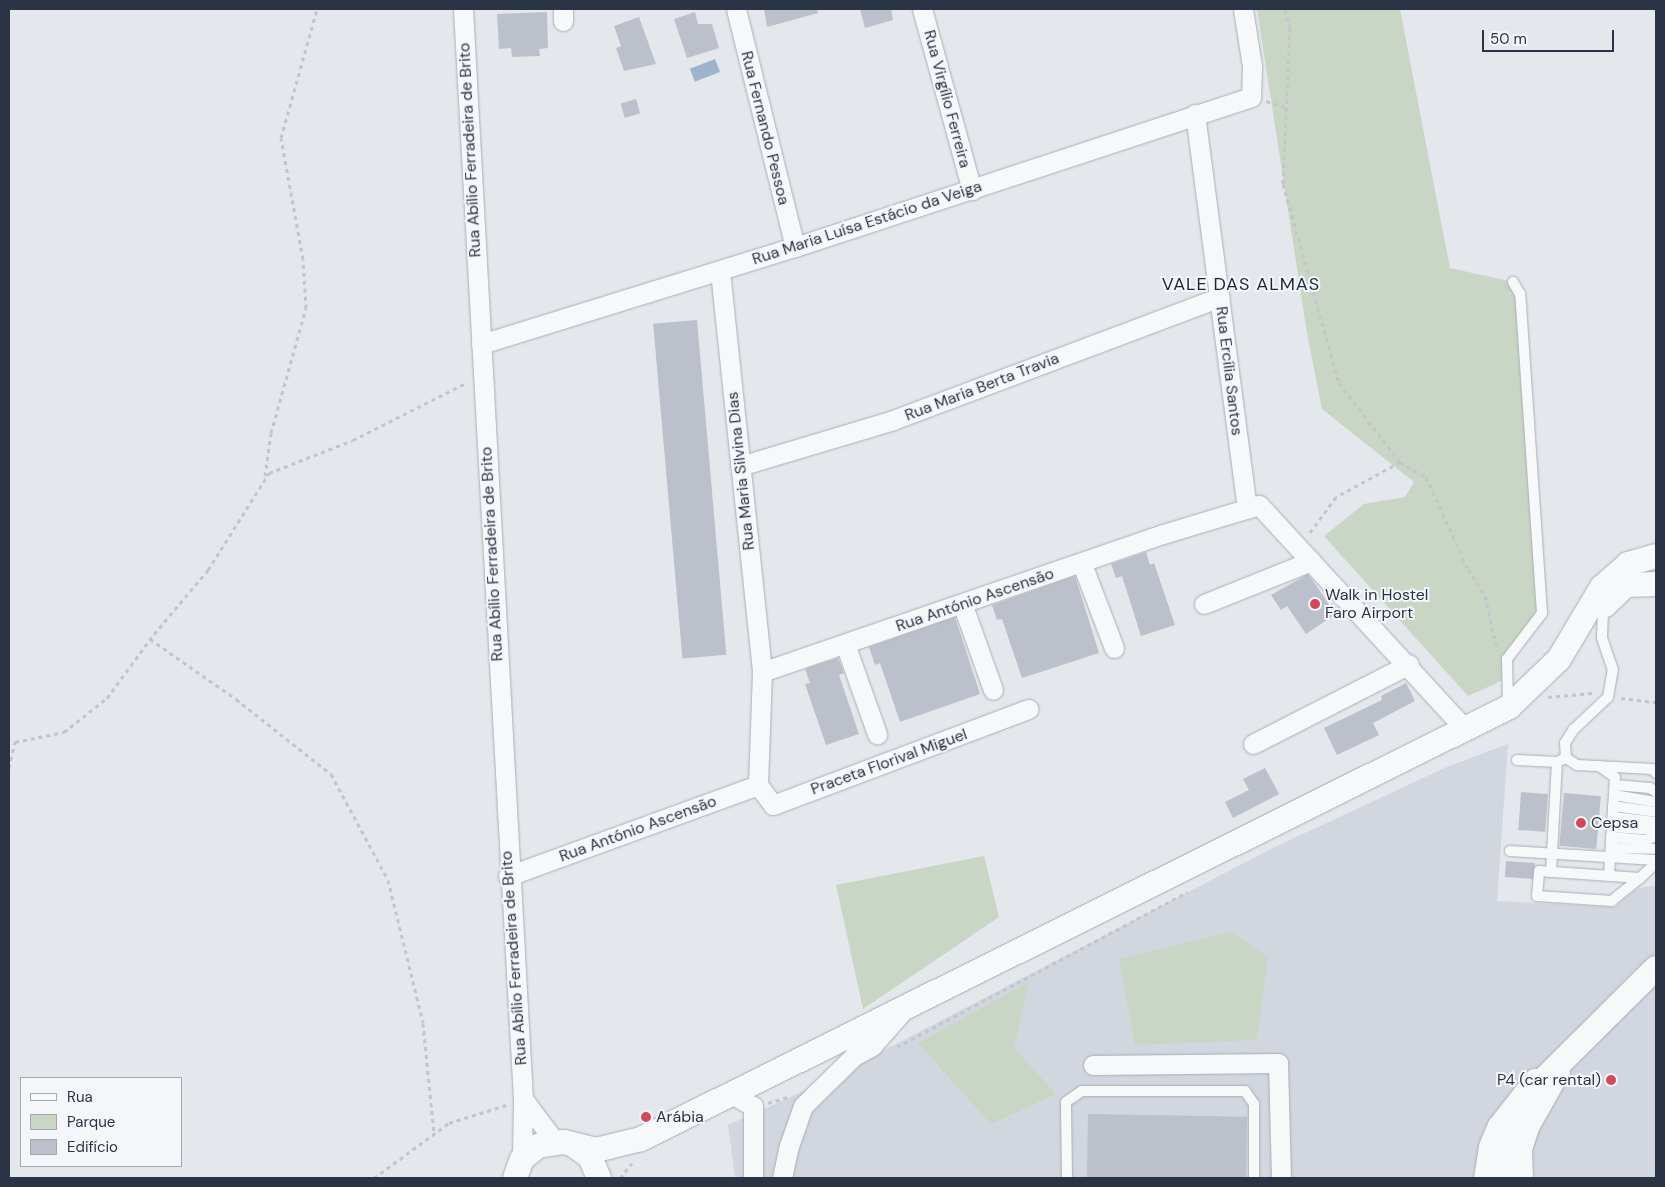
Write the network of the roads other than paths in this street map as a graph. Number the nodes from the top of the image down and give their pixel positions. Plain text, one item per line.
1 (463, 9) edge
2 (736, 9) edge
3 (922, 9) edge
4 (1242, 9) edge
5 (1195, 114) junction
6 (972, 190) junction
7 (795, 247) junction
8 (720, 271) junction
9 (1513, 282) dead end
10 (1220, 297) junction
11 (481, 344) junction
12 (740, 466) junction
13 (1247, 509) junction
14 (1305, 555) junction
15 (1656, 556) edge
16 (1082, 564) junction
17 (1656, 584) edge
18 (1204, 604) dead end
19 (963, 606) junction
20 (1604, 606) junction
21 (1576, 632) junction
22 (845, 644) junction
23 (1114, 648) dead end
24 (1409, 664) junction
25 (762, 672) junction
26 (993, 690) dead end
27 (1508, 707) junction
28 (1029, 709) dead end
29 (1465, 729) junction
30 (877, 734) dead end
31 (1252, 744) dead end
32 (1517, 760) dead end
33 (1561, 760) junction
34 (1598, 766) junction
35 (1656, 773) edge
36 (758, 785) junction
37 (1614, 790) junction
38 (1656, 792) edge
39 (1656, 802) edge
40 (1656, 812) edge
41 (1656, 822) edge
42 (1612, 826) junction
43 (1656, 830) edge
44 (1656, 836) edge
45 (1656, 849) edge
46 (1510, 851) dead end
47 (1552, 854) junction
48 (1610, 858) junction
49 (1656, 862) edge
50 (1551, 872) junction
51 (508, 876) junction
52 (1609, 876) junction
53 (1640, 878) junction
54 (1656, 968) edge
55 (905, 1009) junction
56 (1578, 1043) junction
57 (1094, 1065) dead end
58 (730, 1094) junction
59 (523, 1099) junction
60 (564, 1144) junction
61 (630, 1153) junction
62 (519, 1169) edge
63 (1489, 1177) edge
64 (599, 1178) edge
65 (604, 1178) edge
66 (753, 1178) edge
67 (782, 1178) edge
68 (1067, 1178) edge
69 (1254, 1178) edge
70 (1281, 1178) edge
71 (1523, 1178) edge

1 - 11 street, Rua Abílio Ferradeira de Brito
2 - 7 street, Rua Fernando Pessoa
3 - 6 street, Rua Virgílio Ferreira
4 - 5 street, Rua Maria Luísa Estácio da Veiga
5 - 6 street, Rua Maria Luísa Estácio da Veiga
5 - 10 street, Rua Ercília Santos
6 - 7 street, Rua Maria Luísa Estácio da Veiga
7 - 8 street, Rua Maria Luísa Estácio da Veiga
8 - 11 street, Rua Maria Luísa Estácio da Veiga
8 - 12 street, Rua Maria Silvina Dias
9 - 27 lane
10 - 12 street, Rua Maria Berta Travia
10 - 13 street, Rua Ercília Santos
11 - 51 street, Rua Abílio Ferradeira de Brito
12 - 25 street, Rua Maria Silvina Dias
13 - 14 street
13 - 16 street, Rua António Ascensão
14 - 18 street
14 - 24 street
15 - 21 street
16 - 19 street, Rua António Ascensão
16 - 23 street
17 - 20 street
19 - 22 street, Rua António Ascensão
19 - 26 street
20 - 21 street
20 - 33 lane
21 - 27 street
22 - 25 street, Rua António Ascensão
22 - 30 street
24 - 29 street
24 - 31 street
25 - 36 street
27 - 29 street
28 - 36 street, Praceta Florival Miguel
29 - 55 street
32 - 33 lane
33 - 34 lane
33 - 47 lane
34 - 35 lane
34 - 37 lane
36 - 51 street, Rua António Ascensão
37 - 38 lane
37 - 39 lane
37 - 42 lane
40 - 42 lane
41 - 42 lane
42 - 43 lane
42 - 44 lane
42 - 45 lane
42 - 48 lane
46 - 47 lane
47 - 48 lane
47 - 50 lane
48 - 49 lane
48 - 52 lane
49 - 53 lane
50 - 52 lane
50 - 53 lane
51 - 59 street, Rua Abílio Ferradeira de Brito
52 - 53 lane
54 - 56 street
55 - 58 street
55 - 67 street
56 - 63 street
56 - 71 street
57 - 70 street
58 - 61 street
58 - 66 street
59 - 60 street
59 - 62 street, Rua Abílio Ferradeira de Brito
60 - 61 street
60 - 62 street
60 - 64 street
61 - 65 street
68 - 69 lane

